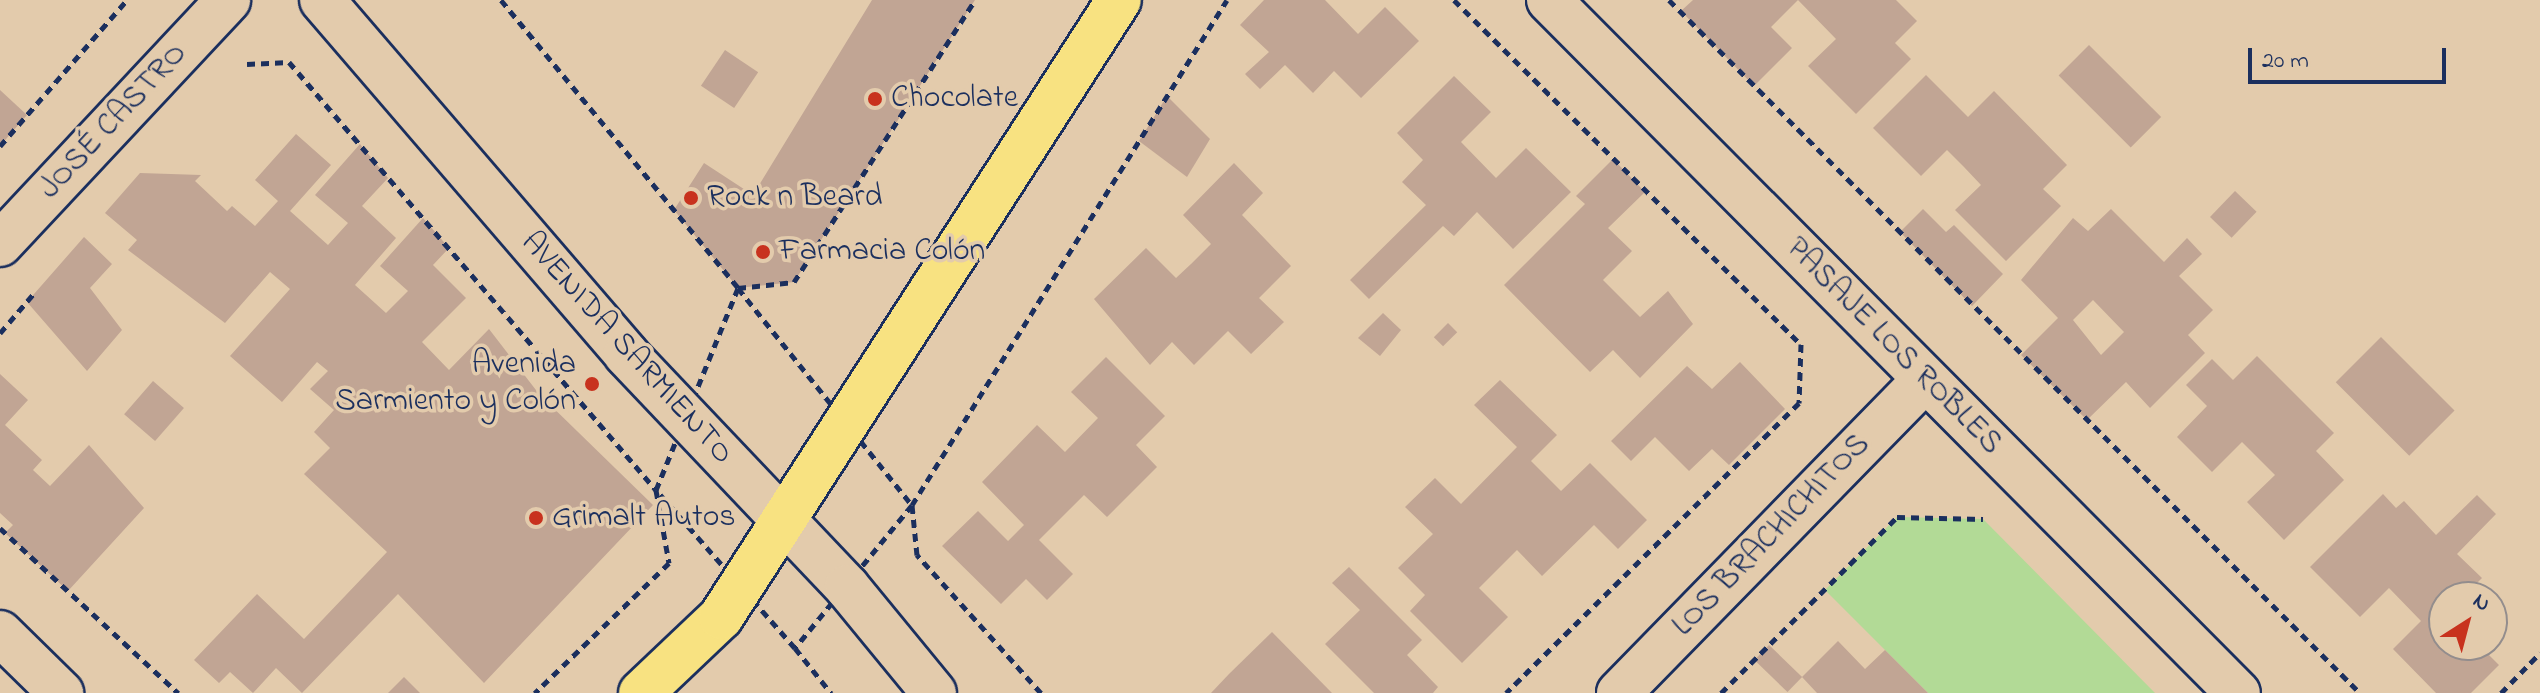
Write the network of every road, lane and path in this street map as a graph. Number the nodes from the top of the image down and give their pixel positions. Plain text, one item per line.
1 (127, 0) edge
2 (228, 0) edge
3 (322, 0) edge
4 (501, 0) edge
5 (975, 0) edge
6 (1119, 0) edge
7 (1227, 0) edge
8 (1454, 0) edge
9 (1549, 0) edge
10 (1669, 0) edge
11 (235, 64) dead end
12 (0, 146) edge
13 (0, 244) edge
14 (1925, 379) junction
15 (784, 523) junction
16 (0, 528) edge
17 (1994, 529) dead end
18 (0, 633) edge
19 (795, 648) dead end
20 (2540, 653) edge
21 (61, 693) edge
22 (178, 693) edge
23 (535, 693) edge
24 (641, 693) edge
25 (831, 693) edge
26 (934, 693) edge
27 (1041, 693) edge
28 (1506, 693) edge
29 (1619, 693) edge
30 (1721, 693) edge
31 (2238, 693) edge
32 (2360, 693) edge
33 (2501, 693) edge

1 - 12 path
2 - 13 street, JOSÉ CASTRO
3 - 15 street, AVENIDA SARMIENTO
4 - 5 path
6 - 15 main road
7 - 27 path
8 - 28 path
9 - 14 street, PASAJE LOS ROBLES
10 - 32 path
11 - 23 path
14 - 29 street, LOS BRACHICHITOS
14 - 31 street, PASAJE LOS ROBLES
15 - 24 main road
15 - 26 street, AVENIDA SARMIENTO
16 - 22 path
17 - 30 path
18 - 21 street
19 - 25 path
20 - 33 path

